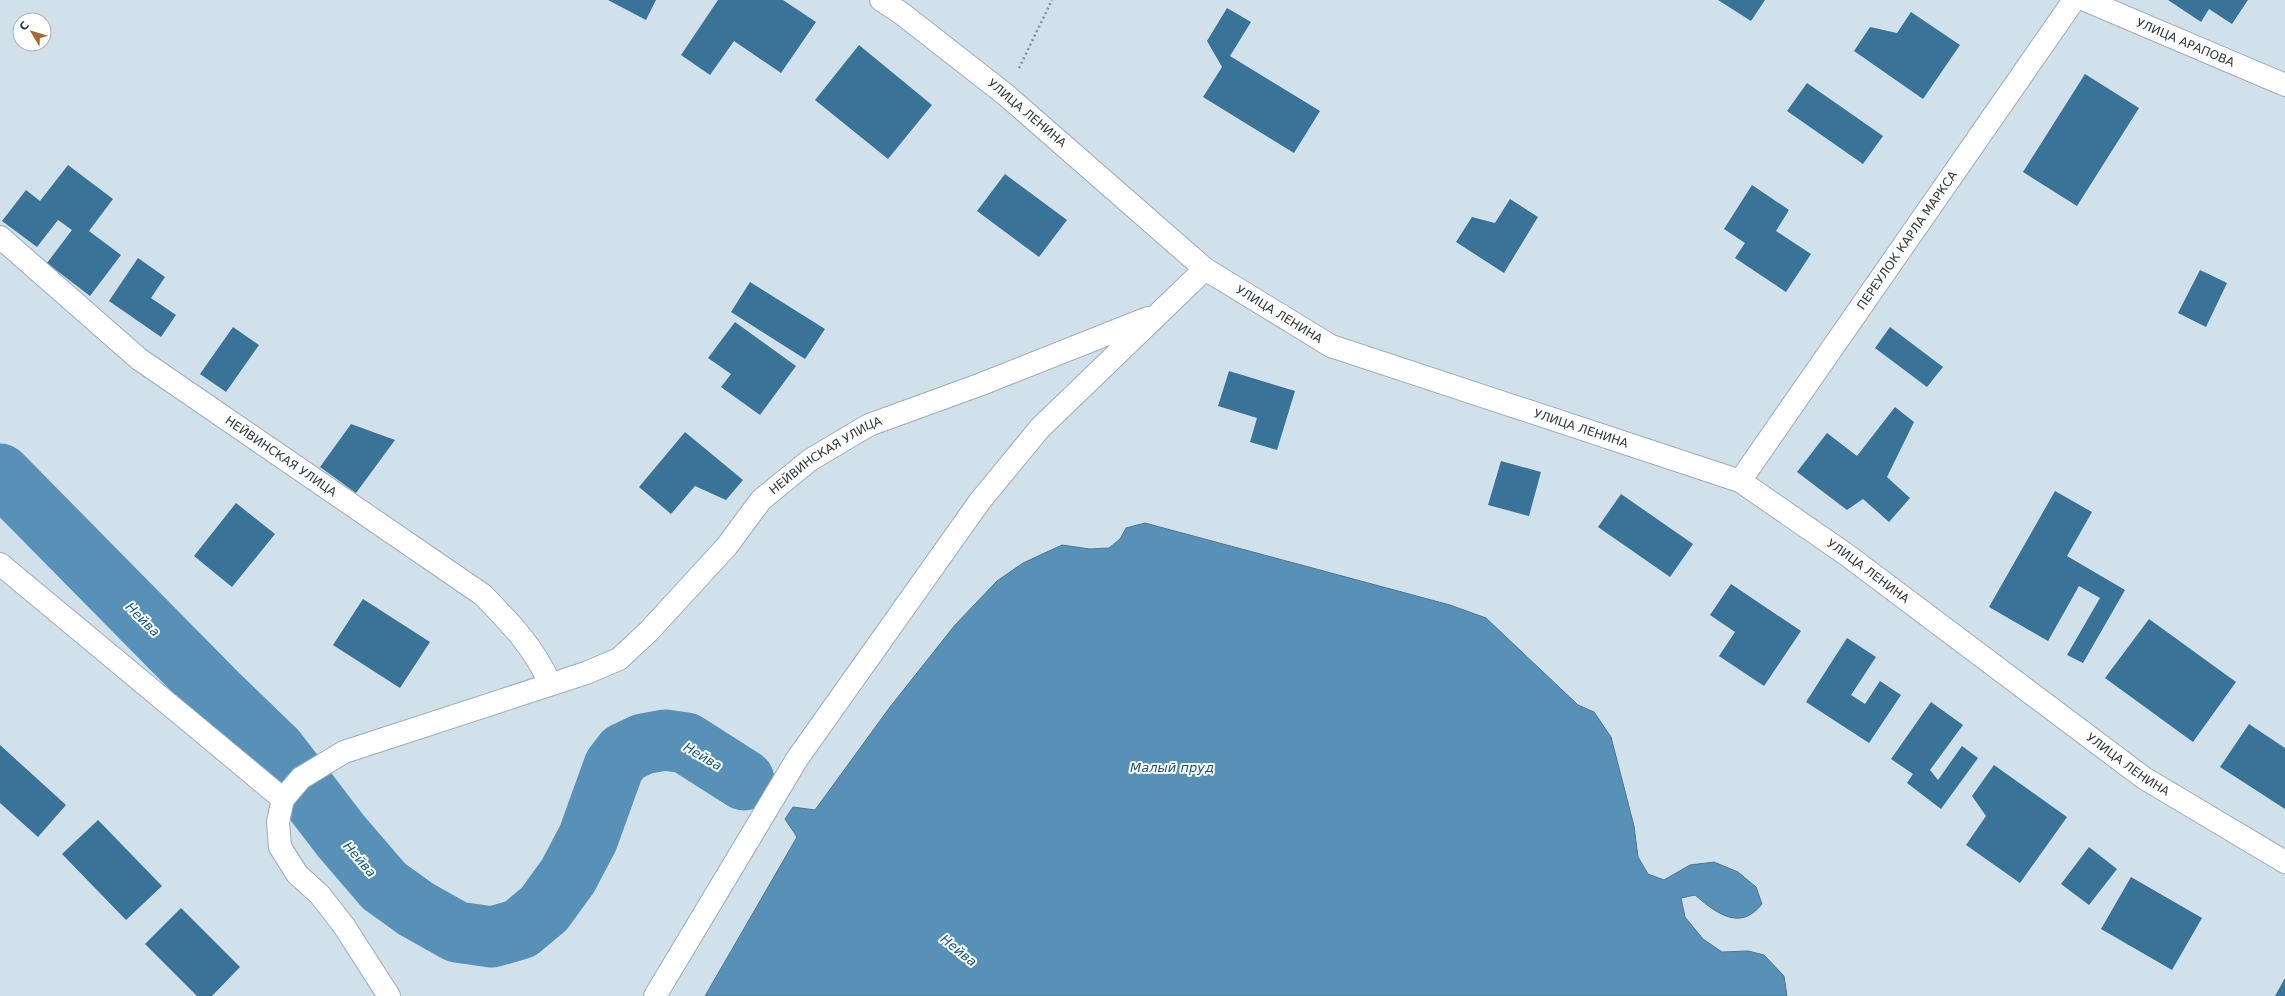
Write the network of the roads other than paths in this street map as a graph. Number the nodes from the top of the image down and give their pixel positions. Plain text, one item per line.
1 (881, 0) edge
2 (2074, 0) edge
3 (2085, 0) edge
4 (2285, 85) edge
5 (0, 237) edge
6 (1205, 269) junction
7 (1161, 313) junction
8 (1740, 481) junction
9 (0, 564) edge
10 (550, 683) junction
11 (283, 799) junction
12 (2285, 862) edge
13 (389, 996) edge
14 (655, 996) edge

1 - 6 street, УЛИЦА ЛЕНИНА
2 - 8 street, ПЕРЕУЛОК КАРЛА МАРКСА
3 - 4 street, УЛИЦА АРАПОВА
5 - 10 street, НЕЙВИНСКАЯ УЛИЦА
6 - 7 street
6 - 8 street, УЛИЦА ЛЕНИНА
7 - 10 street, НЕЙВИНСКАЯ УЛИЦА
7 - 14 street
8 - 12 street, УЛИЦА ЛЕНИНА
9 - 11 street
10 - 11 street, НЕЙВИНСКАЯ УЛИЦА
11 - 13 street

